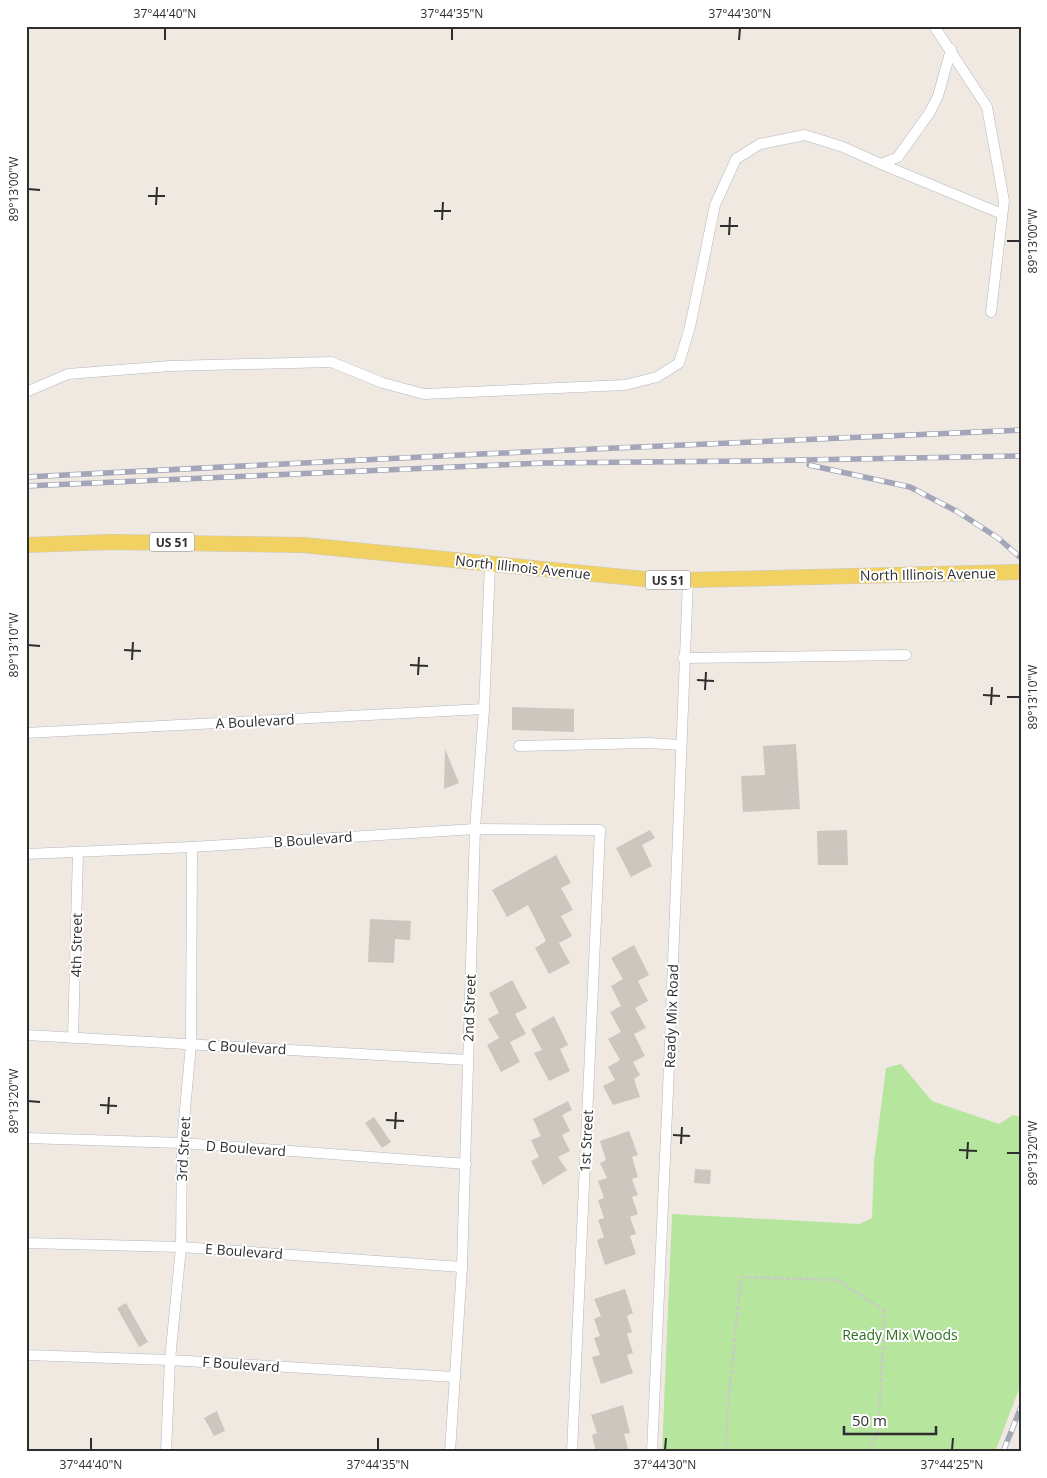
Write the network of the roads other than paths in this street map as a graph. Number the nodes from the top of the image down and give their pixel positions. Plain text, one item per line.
1 (934, 26) edge
2 (951, 49) junction
3 (880, 164) junction
4 (1002, 214) junction
5 (991, 312) dead end
6 (26, 392) edge
7 (26, 545) edge
8 (490, 564) junction
9 (1021, 572) edge
10 (688, 580) junction
11 (906, 655) dead end
12 (684, 658) junction
13 (484, 709) junction
14 (26, 733) edge
15 (680, 745) junction
16 (519, 746) dead end
17 (475, 829) junction
18 (600, 830) joint
19 (192, 847) junction
20 (78, 852) junction
21 (26, 854) edge
22 (26, 1035) edge
23 (73, 1038) junction
24 (191, 1044) junction
25 (468, 1060) junction
26 (26, 1138) edge
27 (182, 1143) junction
28 (466, 1164) junction
29 (26, 1243) edge
30 (181, 1247) junction
31 (462, 1267) junction
32 (26, 1356) edge
33 (170, 1360) junction
34 (455, 1377) junction
35 (166, 1452) edge
36 (450, 1452) edge
37 (572, 1452) edge
38 (652, 1452) edge

1 - 2 street
2 - 3 street
2 - 4 street
3 - 4 street
3 - 6 street
4 - 5 street
7 - 8 main road, North Illinois Avenue / US 51
8 - 10 main road, North Illinois Avenue / US 51
8 - 13 street, 2nd Street
9 - 10 main road, North Illinois Avenue / US 51
10 - 12 street, Ready Mix Road
11 - 12 street
12 - 15 street, Ready Mix Road
13 - 14 street, A Boulevard
13 - 17 street, 2nd Street
15 - 16 street
15 - 38 street, Ready Mix Road
17 - 18 street, B Boulevard
17 - 19 street, B Boulevard
17 - 25 street, 2nd Street
18 - 37 street, 1st Street
19 - 20 street, B Boulevard
19 - 24 street, 3rd Street
20 - 21 street, B Boulevard
20 - 23 street, 4th Street
22 - 23 street, C Boulevard
23 - 24 street, C Boulevard
24 - 25 street, C Boulevard
24 - 27 street, 3rd Street
25 - 28 street, 2nd Street
26 - 27 street, D Boulevard
27 - 28 street, D Boulevard
27 - 30 street, 3rd Street
28 - 31 street, 2nd Street
29 - 30 street, E Boulevard
30 - 31 street, E Boulevard
30 - 33 street, 3rd Street
31 - 34 street, 2nd Street
32 - 33 street, F Boulevard
33 - 34 street, F Boulevard
33 - 35 street, 3rd Street
34 - 36 street, 2nd Street

